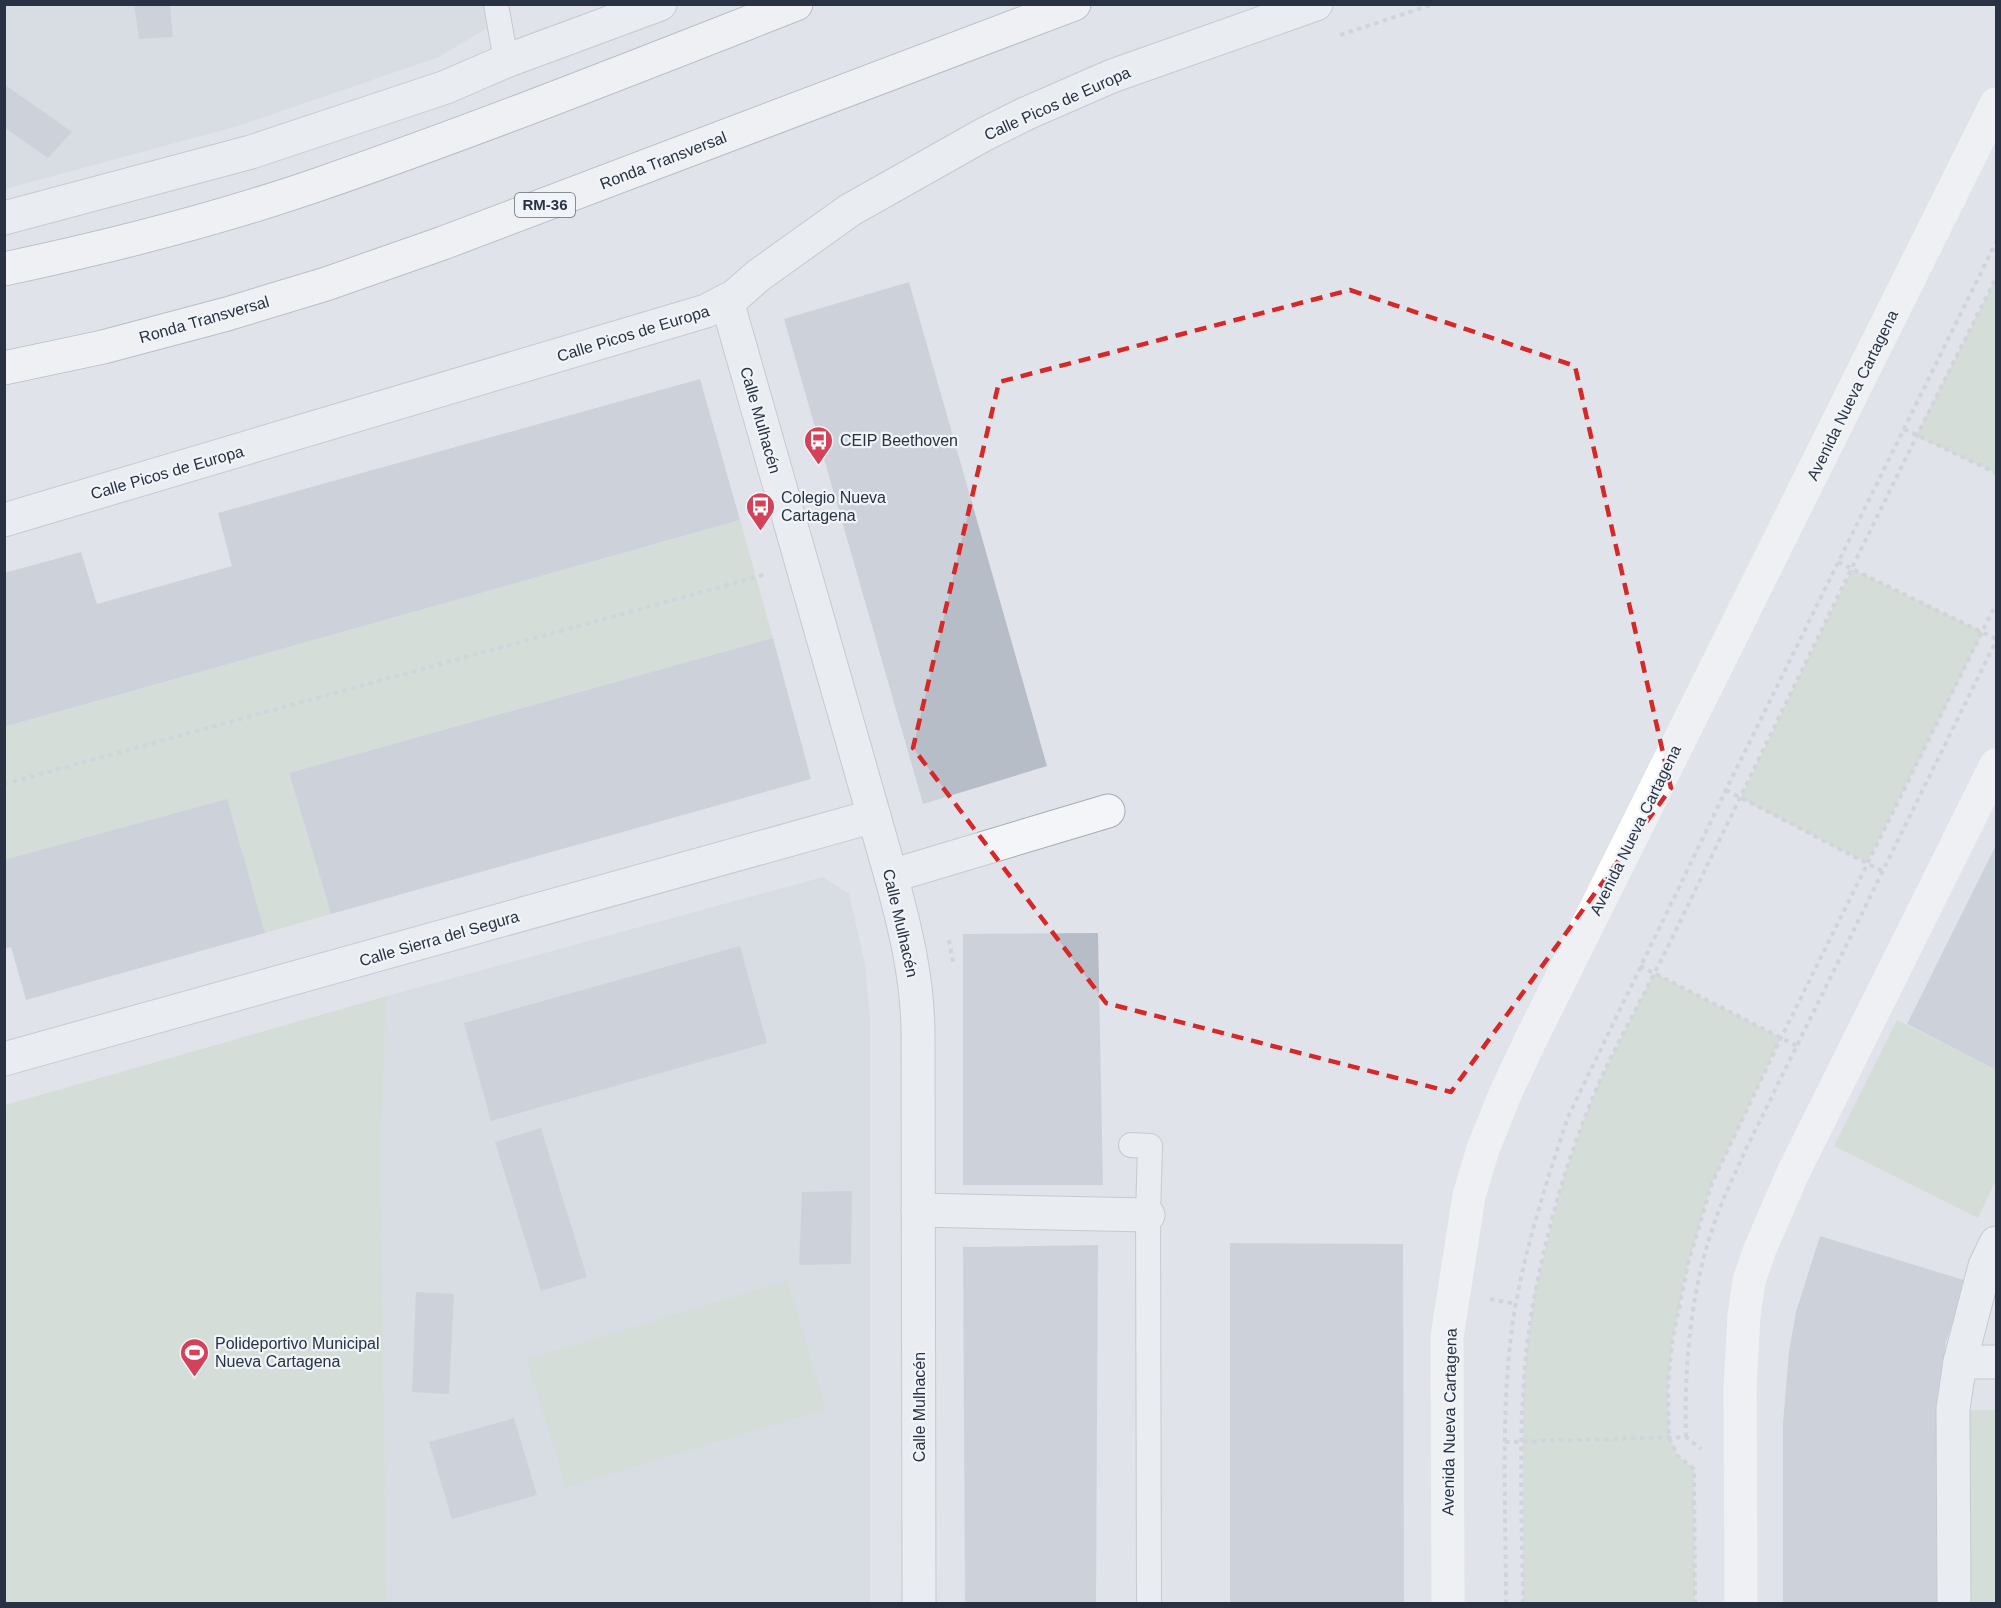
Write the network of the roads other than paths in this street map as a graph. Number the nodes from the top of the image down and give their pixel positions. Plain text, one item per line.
1 (496, 4) edge
2 (660, 4) edge
3 (796, 4) edge
4 (1074, 4) edge
5 (1316, 4) edge
6 (506, 61) junction
7 (1996, 104) edge
8 (4, 218) edge
9 (4, 269) edge
10 (727, 301) junction
11 (4, 368) edge
12 (4, 520) edge
13 (1996, 765) edge
14 (1108, 811) dead end
15 (874, 816) junction
16 (891, 876) junction
17 (4, 1059) edge
18 (1131, 1145) dead end
19 (918, 1210) junction
20 (1148, 1215) junction
21 (1996, 1243) edge
22 (1960, 1362) junction
23 (1996, 1362) edge
24 (919, 1604) edge
25 (1149, 1604) edge
26 (1448, 1604) edge
27 (1741, 1604) edge
28 (1954, 1604) edge

1 - 6 lane
2 - 6 street
3 - 9 main road
4 - 11 main road, Ronda Transversal / RM-36
5 - 10 street, Calle Picos de Europa
6 - 8 street
7 - 26 main road, Avenida Nueva Cartagena
10 - 12 street, Calle Picos de Europa
10 - 15 street, Calle Mulhacén
13 - 27 main road
14 - 16 street
15 - 16 street, Calle Mulhacén
15 - 17 street, Calle Sierra del Segura
16 - 19 street, Calle Mulhacén
18 - 20 lane
19 - 20 street
19 - 24 street, Calle Mulhacén
20 - 25 lane
21 - 22 street
22 - 23 street
22 - 28 street

